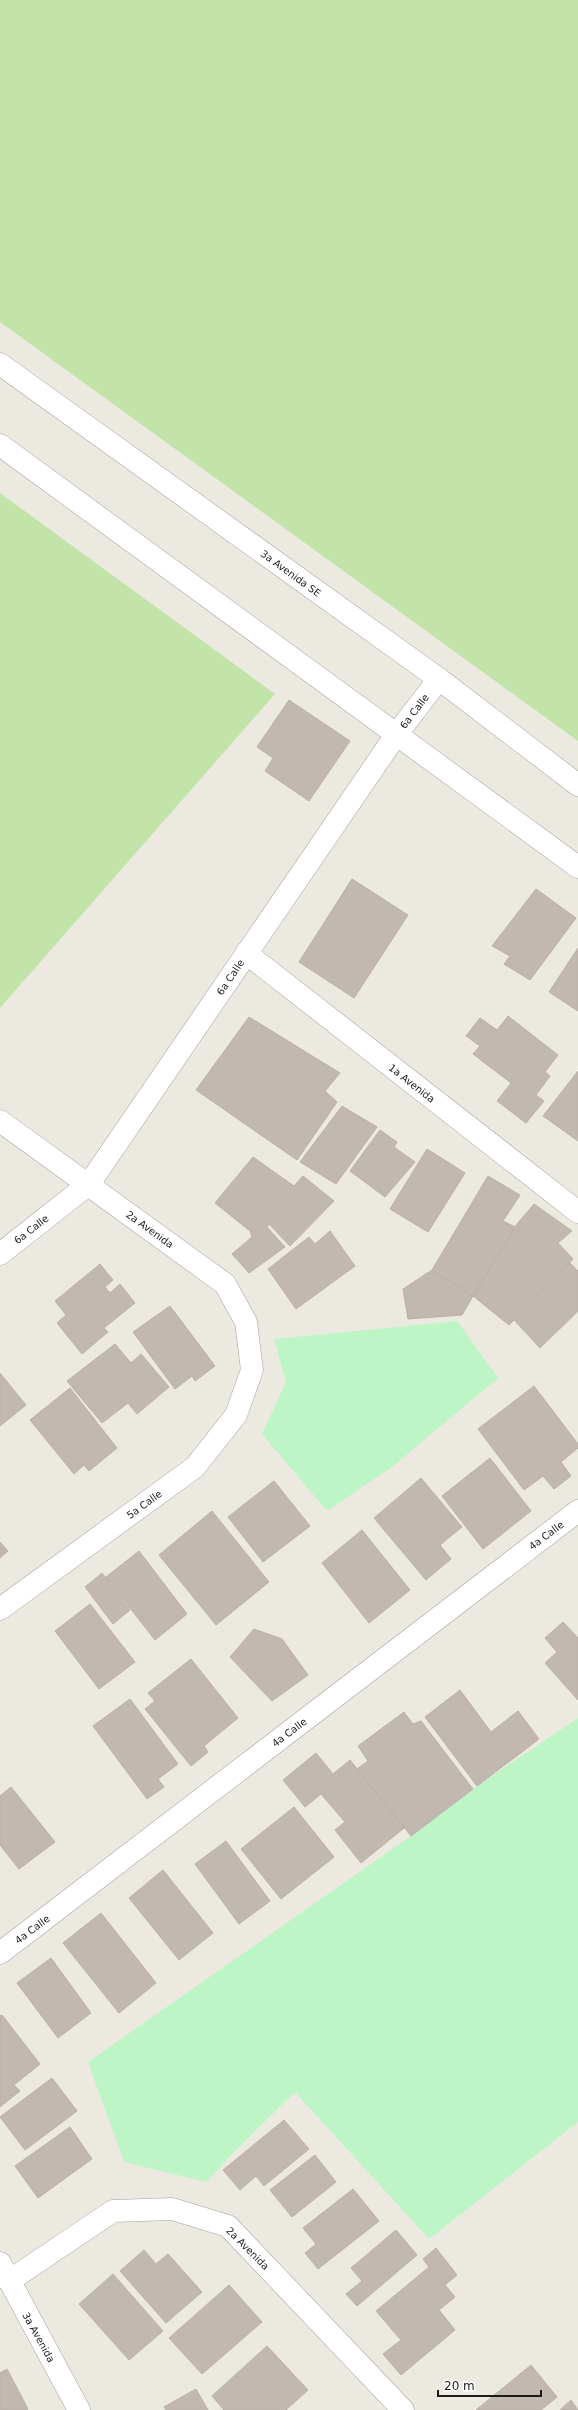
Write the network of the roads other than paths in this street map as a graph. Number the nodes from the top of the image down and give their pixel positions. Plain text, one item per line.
1 (0, 364) edge
2 (0, 445) edge
3 (439, 679) junction
4 (396, 735) junction
5 (578, 785) edge
6 (578, 867) edge
7 (246, 953) junction
8 (0, 1122) edge
9 (89, 1184) junction
10 (578, 1212) edge
11 (0, 1254) edge
12 (252, 1370) joint
13 (578, 1511) edge
14 (0, 1609) edge
15 (0, 1953) edge
16 (4, 2272) edge
17 (79, 2410) edge
18 (402, 2410) edge

1 - 3 street, 3a Avenida SE
2 - 4 street
3 - 4 street, 6a Calle
3 - 5 street, 3a Avenida SE
4 - 6 street
4 - 7 street, 6a Calle
7 - 9 street, 6a Calle
7 - 10 street, 1a Avenida
8 - 9 street, 2a Avenida
9 - 11 street, 6a Calle
9 - 12 street, 2a Avenida
12 - 14 street, 5a Calle
13 - 15 street, 4a Calle
16 - 17 street, 3a Avenida
16 - 18 street, 2a Avenida

